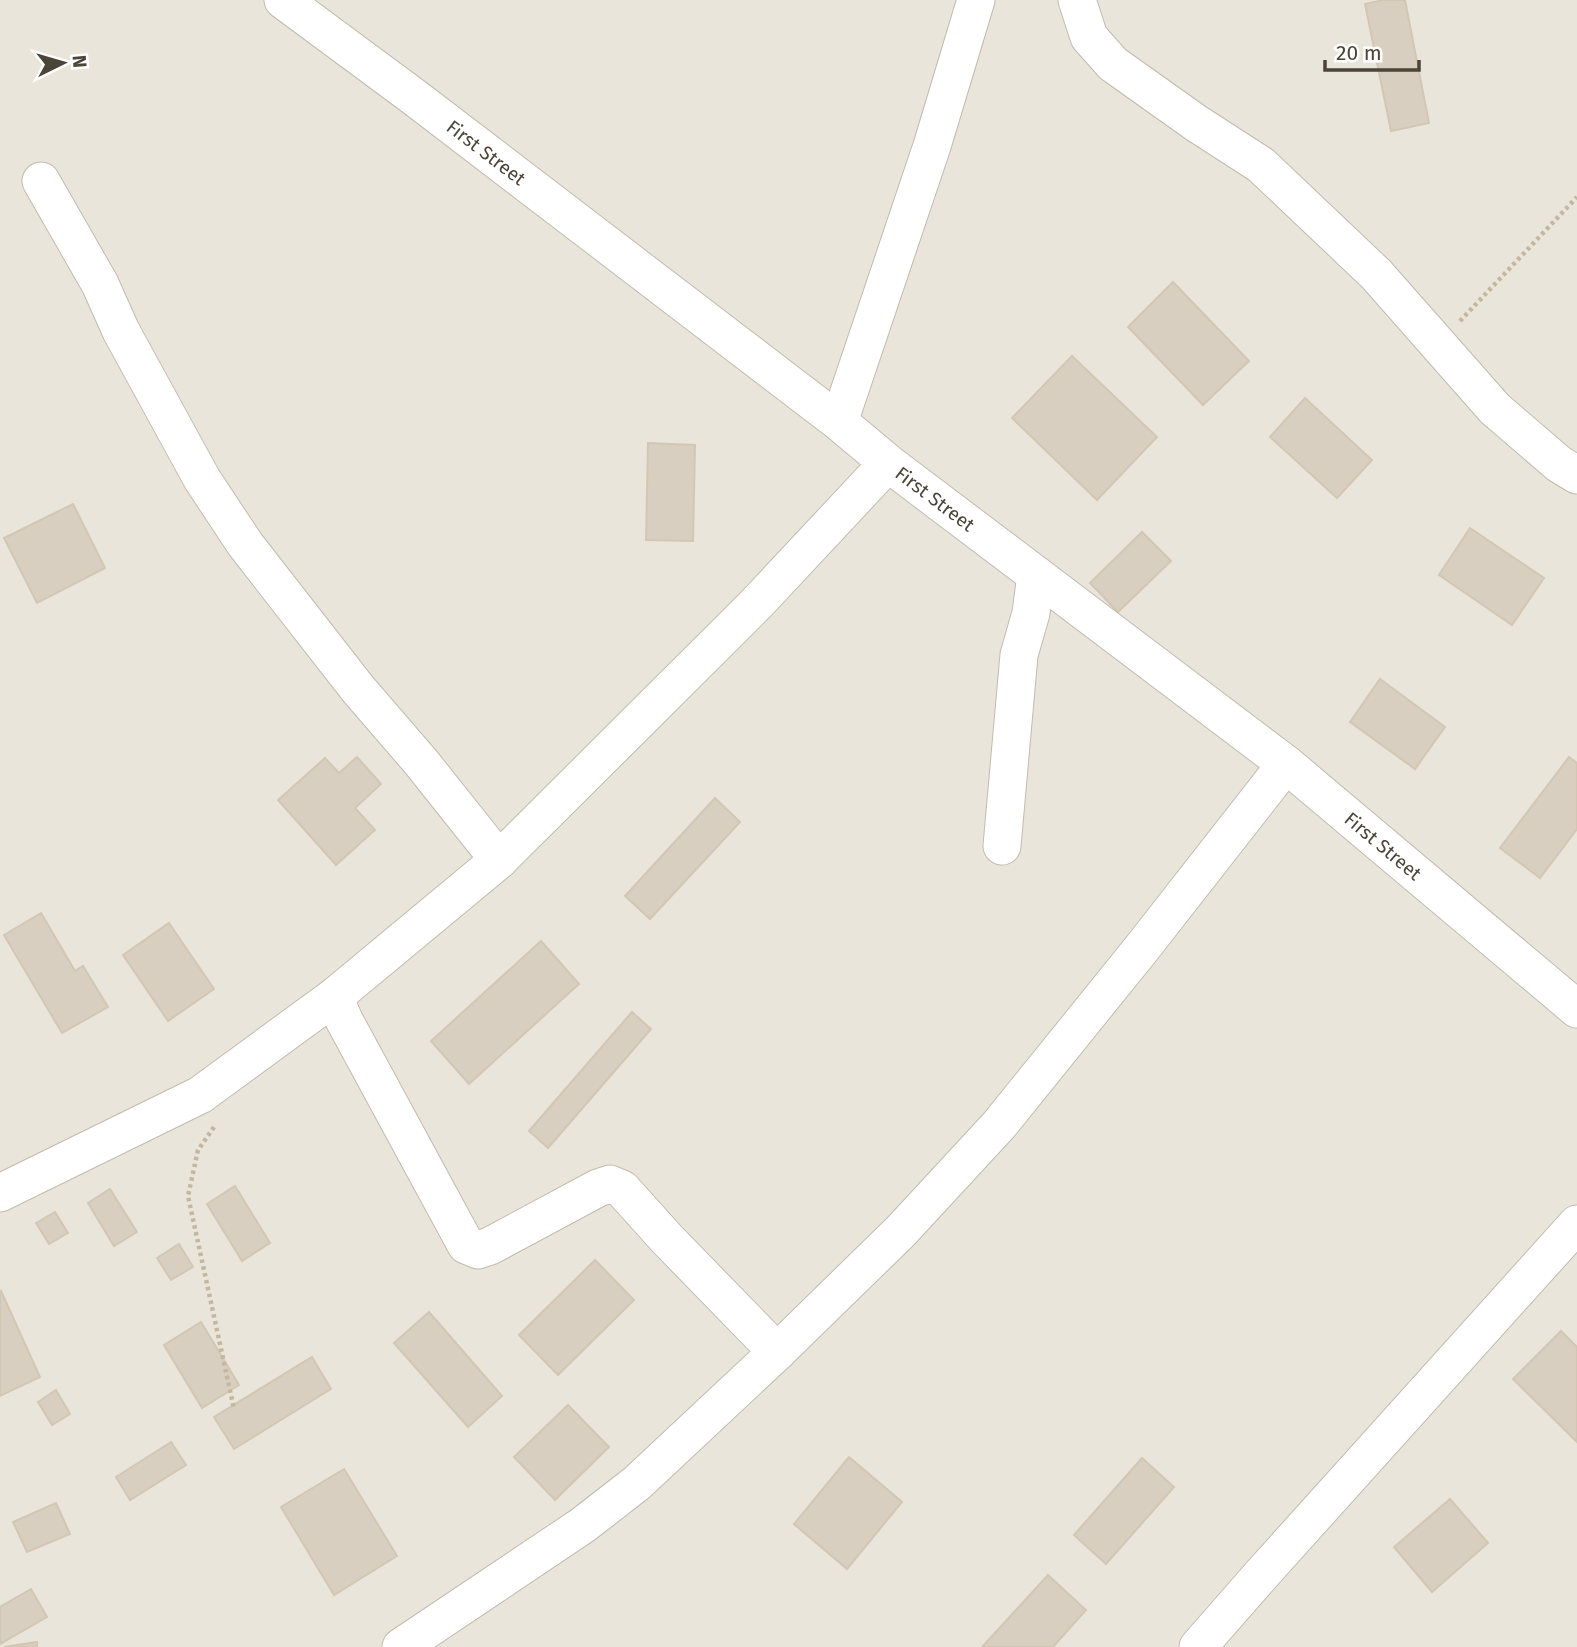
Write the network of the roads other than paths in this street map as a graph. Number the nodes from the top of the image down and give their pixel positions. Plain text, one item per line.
1 (283, 0) edge
2 (976, 0) edge
3 (1077, 0) edge
4 (41, 181) dead end
5 (839, 422) junction
6 (888, 463) junction
7 (1577, 475) edge
8 (1036, 575) junction
9 (1286, 764) junction
10 (1002, 846) dead end
11 (499, 860) junction
12 (334, 997) junction
13 (1577, 1009) edge
14 (0, 1193) edge
15 (1577, 1224) edge
16 (777, 1352) junction
17 (401, 1647) edge
18 (1198, 1647) edge

1 - 5 street, First Street
2 - 5 street
3 - 7 street
4 - 11 street
5 - 6 street, First Street
6 - 8 street, First Street
6 - 11 street
8 - 9 street, First Street
8 - 10 street
9 - 13 street, First Street
9 - 16 street
11 - 12 street
12 - 14 street
12 - 16 street
15 - 18 street
16 - 17 street

